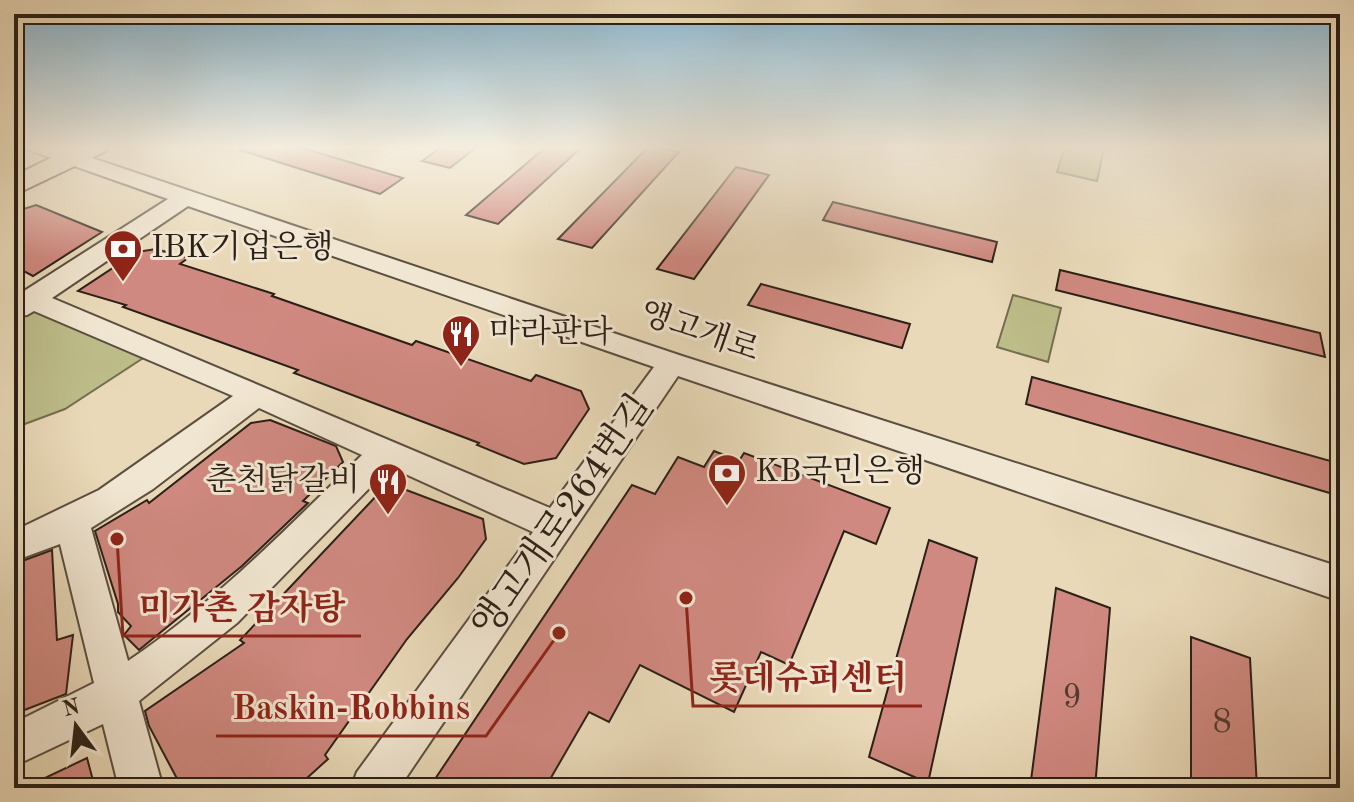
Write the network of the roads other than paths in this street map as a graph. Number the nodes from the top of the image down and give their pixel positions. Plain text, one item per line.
1 (155, 183) edge
2 (186, 197) junction
3 (22, 305) edge
4 (672, 363) junction
5 (256, 394) junction
6 (384, 453) junction
7 (72, 521) junction
8 (557, 527) junction
9 (14, 546) edge
10 (1340, 584) edge
11 (117, 693) junction
12 (14, 745) edge
13 (141, 788) edge
14 (373, 788) edge

1 - 2 street, 앵고개로
2 - 3 street
2 - 4 street, 앵고개로
3 - 5 street
4 - 8 street, 앵고개로264번길
4 - 10 street, 앵고개로
5 - 6 street
5 - 7 street
6 - 8 street
6 - 11 street
7 - 9 street
7 - 11 street
8 - 14 street, 앵고개로264번길
11 - 12 street
11 - 13 street

